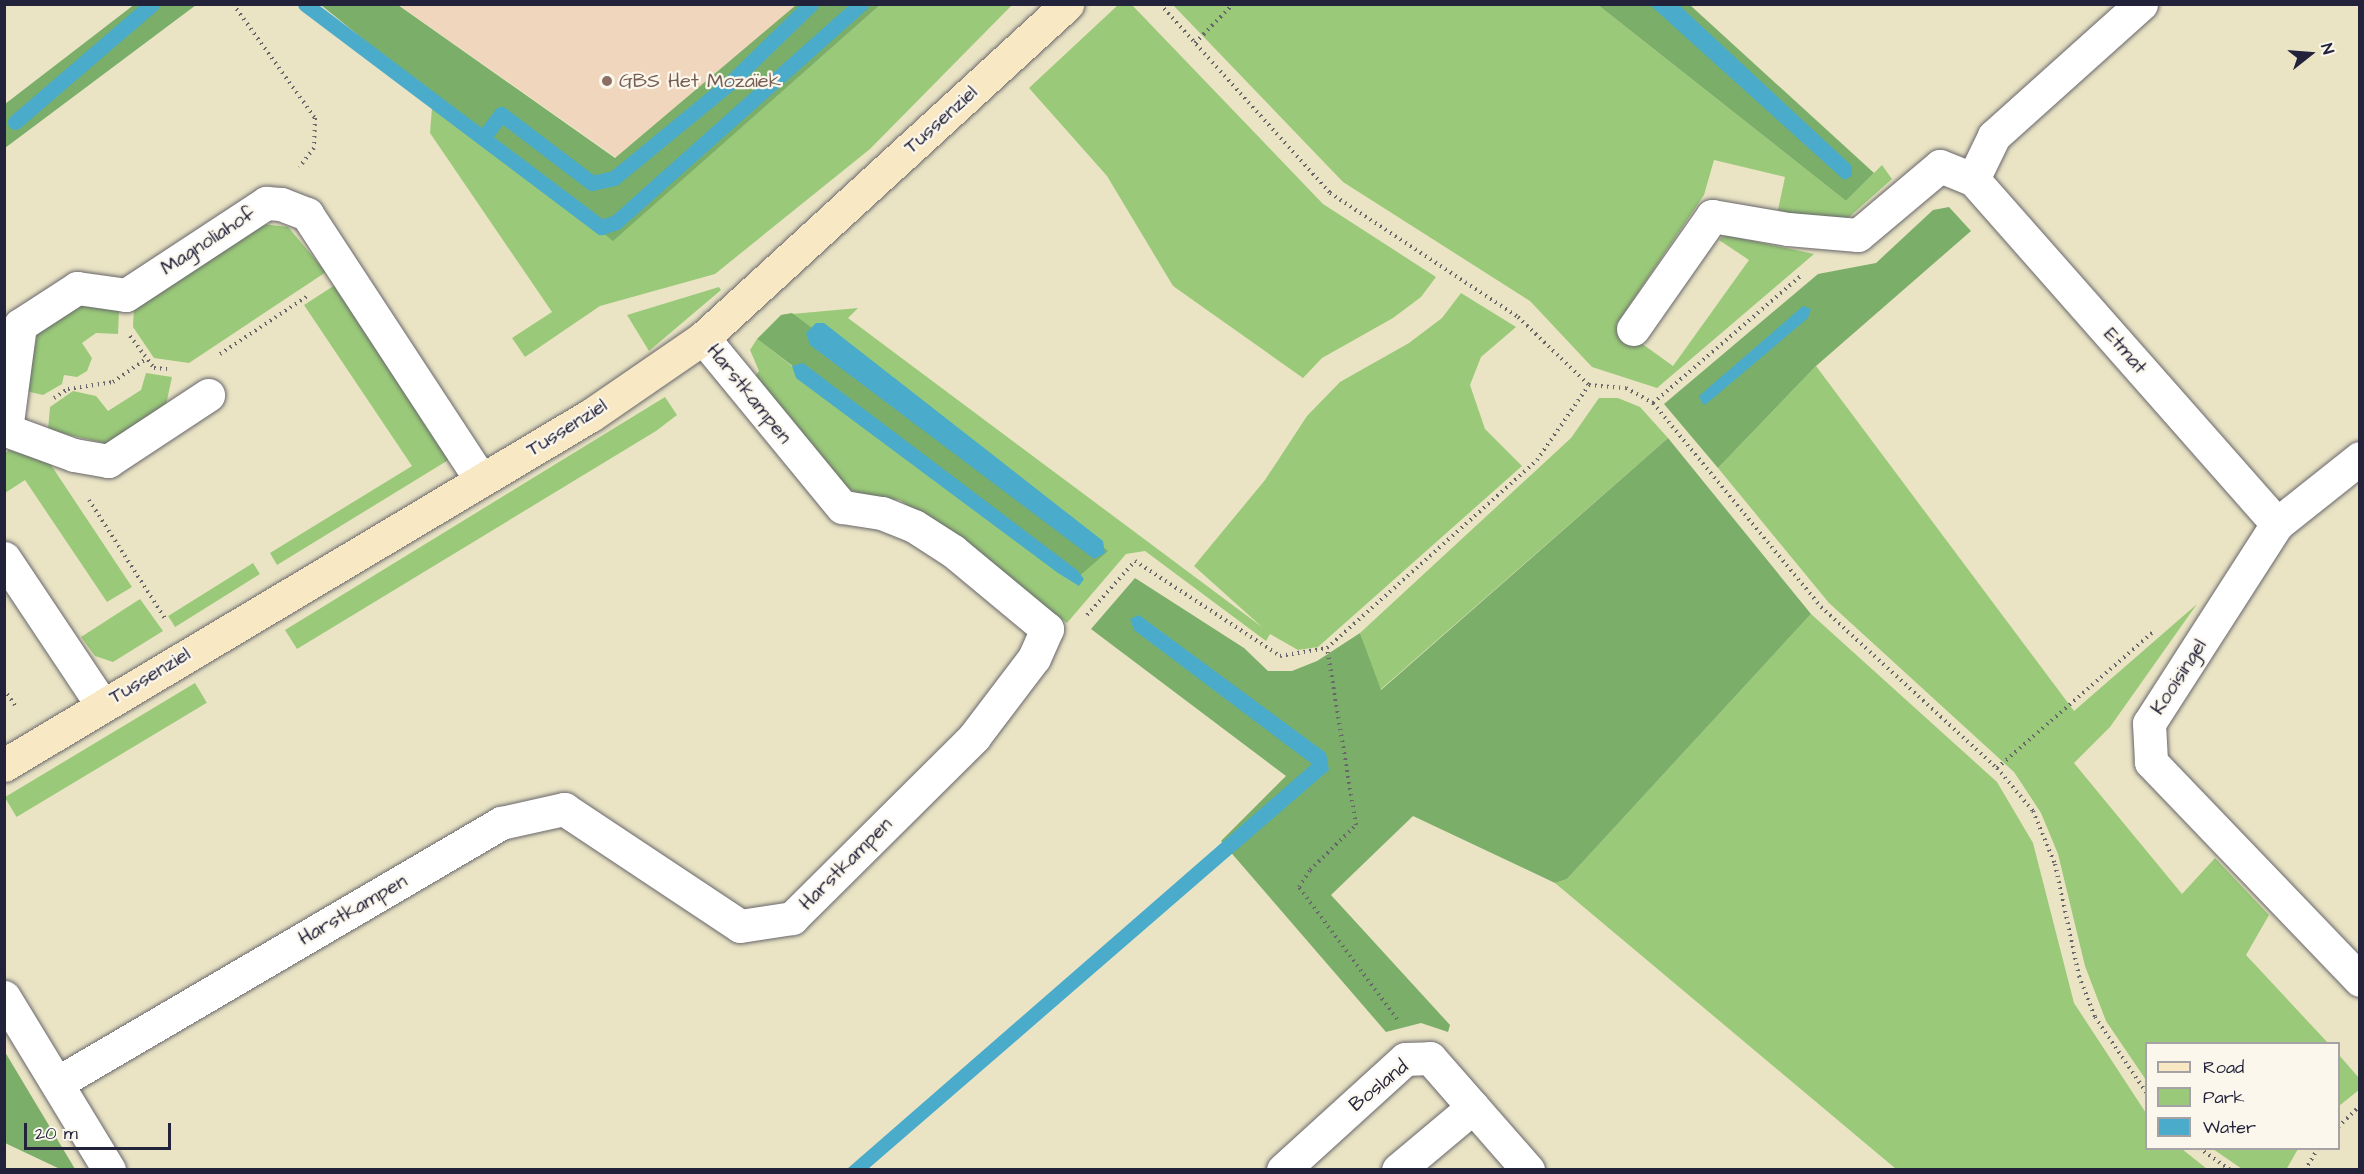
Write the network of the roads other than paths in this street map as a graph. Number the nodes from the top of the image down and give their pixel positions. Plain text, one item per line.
1 (1067, 4) edge
2 (2141, 4) edge
3 (1973, 179) junction
4 (1633, 329) dead end
5 (703, 338) junction
6 (200, 384) road end
7 (5, 431) edge
8 (2360, 458) edge
9 (481, 480) junction
10 (2277, 524) junction
11 (4, 558) edge
12 (102, 705) junction
13 (4, 765) edge
14 (2360, 980) edge
15 (4, 997) edge
16 (57, 1083) junction
17 (1473, 1107) junction
18 (109, 1170) edge
19 (1283, 1170) edge
20 (1398, 1170) edge
21 (1528, 1170) edge

1 - 5 street, Tussenziel
2 - 3 street
3 - 4 street, Etmat
3 - 10 street, Etmat
5 - 9 street, Tussenziel
5 - 16 street, Harstkampen
6 - 7 street
7 - 9 street, Magnoliahof
8 - 10 street, Kooisingel
9 - 12 street, Tussenziel
10 - 14 street, Kooisingel
11 - 12 street
12 - 13 street, Tussenziel
15 - 16 street
16 - 18 street
17 - 19 street, Bosland
17 - 20 street
17 - 21 street, Bosland

